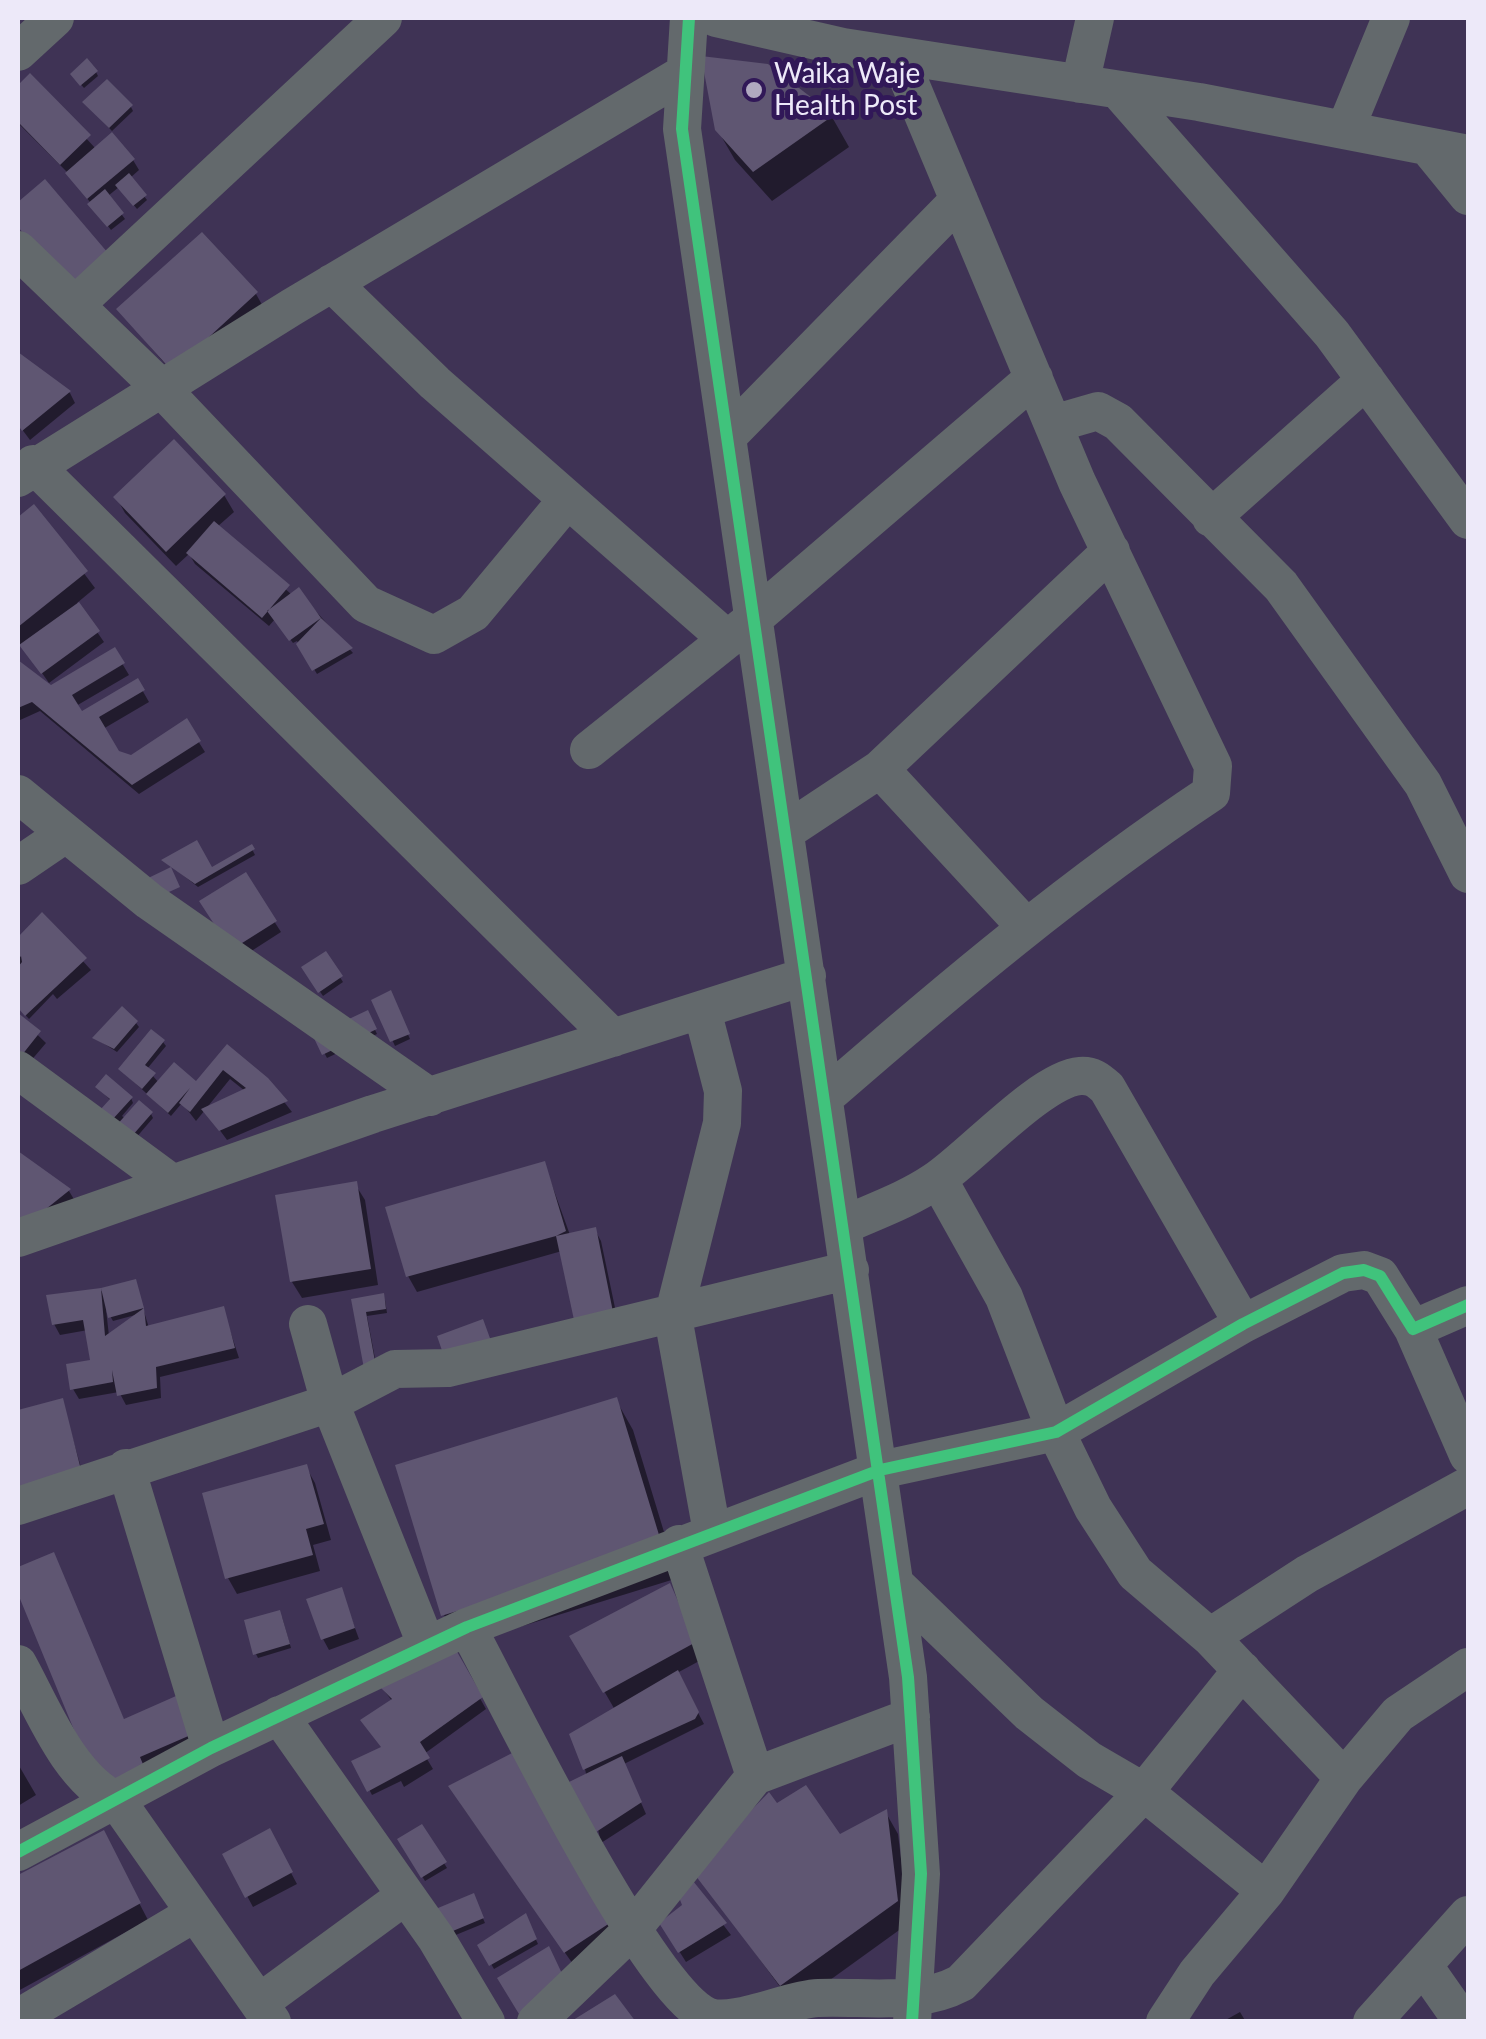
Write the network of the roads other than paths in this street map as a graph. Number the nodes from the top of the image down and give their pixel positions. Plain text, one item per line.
1 (55, 18) edge
2 (382, 18) edge
3 (688, 18) edge
4 (716, 18) edge
5 (1095, 18) edge
6 (1392, 18) edge
7 (18, 52) edge
8 (900, 57) junction
9 (685, 73) junction
10 (1080, 84) junction
11 (1118, 90) junction
12 (1345, 130) junction
13 (1428, 147) junction
14 (1468, 154) edge
15 (1468, 196) edge
16 (960, 200) junction
17 (18, 250) edge
18 (332, 283) junction
19 (75, 305) junction
20 (1034, 378) junction
21 (1366, 380) junction
22 (160, 387) junction
23 (1053, 424) junction
24 (727, 437) junction
25 (25, 471) edge
26 (567, 500) junction
27 (1211, 518) junction
28 (1468, 520) edge
29 (1110, 551) junction
30 (741, 629) junction
31 (590, 750) dead end
32 (880, 769) junction
33 (18, 794) edge
34 (1456, 817) edge
35 (786, 832) junction
36 (65, 834) junction
37 (18, 866) edge
38 (1468, 874) edge
39 (1026, 926) junction
40 (807, 976) junction
41 (702, 1010) junction
42 (613, 1038) junction
43 (18, 1070) edge
44 (430, 1096) junction
45 (825, 1097) junction
46 (938, 1179) junction
47 (173, 1184) junction
48 (844, 1225) junction
49 (18, 1238) edge
50 (850, 1270) junction
51 (1468, 1305) edge
52 (673, 1317) junction
53 (308, 1324) dead end
54 (1243, 1324) junction
55 (1413, 1329) junction
56 (330, 1404) junction
57 (1056, 1432) junction
58 (126, 1468) junction
59 (880, 1470) junction
60 (1466, 1485) edge
61 (18, 1506) edge
62 (695, 1538) junction
63 (897, 1586) junction
64 (467, 1628) junction
65 (1210, 1637) junction
66 (426, 1644) junction
67 (18, 1664) edge
68 (1468, 1667) edge
69 (1242, 1670) junction
70 (279, 1715) junction
71 (911, 1717) junction
72 (211, 1748) junction
73 (754, 1776) junction
74 (1344, 1778) junction
75 (1144, 1792) junction
76 (117, 1801) junction
77 (18, 1852) edge
78 (1266, 1891) junction
79 (405, 1896) junction
80 (195, 1913) junction
81 (1468, 1915) edge
82 (631, 1931) junction
83 (1423, 1965) junction
84 (914, 2009) edge
85 (265, 2012) edge
86 (18, 2020) edge
87 (486, 2022) edge
88 (536, 2022) edge
89 (1165, 2022) edge
90 (1372, 2022) edge
91 (1463, 2022) edge

1 - 7 street
2 - 19 street
3 - 9 street
4 - 8 street
5 - 10 street
6 - 12 street
8 - 10 street
8 - 16 street
9 - 18 street
9 - 24 street
10 - 11 street
11 - 12 street
11 - 21 street
12 - 13 street
13 - 14 street
13 - 15 street
16 - 20 street
16 - 24 street
17 - 19 street
18 - 22 street
18 - 26 street
19 - 22 street
20 - 23 street
20 - 30 street
21 - 27 street
21 - 28 street
22 - 25 street
22 - 26 street
23 - 27 street
23 - 29 street
24 - 30 street
25 - 42 street
26 - 30 street
27 - 34 street
29 - 32 street
29 - 39 street
30 - 31 street
30 - 35 street
32 - 35 street
32 - 39 street
33 - 36 street
34 - 38 street
35 - 40 street
36 - 37 street
36 - 44 street
39 - 45 street
40 - 41 street
40 - 45 street
41 - 42 street
41 - 52 street
42 - 44 street
43 - 47 street
44 - 47 street
45 - 48 street
46 - 48 street
46 - 54 street
46 - 57 street
47 - 49 street
48 - 50 street
50 - 52 street
50 - 59 street
51 - 55 street
52 - 56 street
52 - 62 street
53 - 56 street
54 - 55 street
54 - 57 street
55 - 60 street
56 - 58 street
56 - 66 street
57 - 59 street
57 - 65 street
58 - 61 street
58 - 72 street
59 - 62 street
59 - 63 street
60 - 65 street
62 - 64 street
62 - 73 street
63 - 71 street
63 - 75 street
64 - 66 street
64 - 82 street
65 - 69 street
66 - 70 street
67 - 76 street
68 - 74 street
69 - 74 street
69 - 75 street
70 - 72 street
70 - 79 street
71 - 73 street
71 - 84 street
72 - 76 street
73 - 82 street
74 - 78 street
75 - 78 street
75 - 84 street
76 - 77 street
76 - 80 street
78 - 89 street
79 - 85 street
79 - 87 street
80 - 85 street
80 - 86 street
81 - 83 street
82 - 84 street
82 - 88 street
83 - 90 street
83 - 91 street

